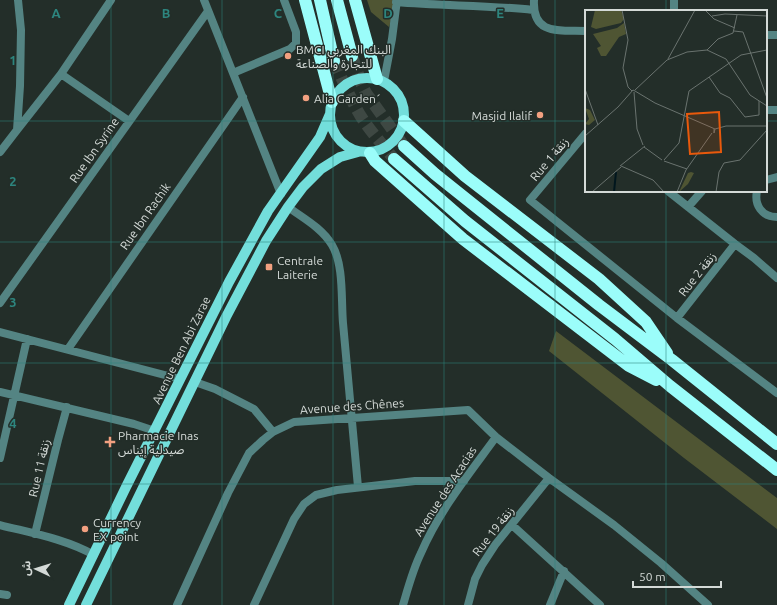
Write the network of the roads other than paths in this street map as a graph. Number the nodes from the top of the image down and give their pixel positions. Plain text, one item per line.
1 (18, 0) edge
2 (112, 0) edge
3 (204, 0) edge
4 (284, 0) edge
5 (305, 0) edge
6 (320, 0) edge
7 (337, 0) edge
8 (355, 0) edge
9 (534, 0) edge
10 (397, 1) edge
11 (533, 10) junction
12 (208, 11) junction
13 (585, 31) edge
14 (352, 56) tunnel mouth
15 (334, 61) tunnel mouth
16 (233, 73) junction
17 (61, 74) junction
18 (381, 80) junction
19 (242, 97) junction
20 (331, 108) junction
21 (129, 121) junction
22 (404, 121) junction
23 (17, 130) junction
24 (585, 134) edge
25 (404, 146) tunnel mouth
26 (0, 152) edge
27 (364, 152) junction
28 (394, 158) tunnel mouth
29 (777, 177) edge
30 (767, 180) edge
31 (669, 192) edge
32 (701, 192) edge
33 (757, 192) edge
34 (281, 194) junction
35 (288, 207) junction
36 (688, 207) junction
37 (777, 217) edge
38 (735, 244) junction
39 (777, 278) edge
40 (0, 303) edge
41 (677, 318) junction
42 (0, 332) edge
43 (27, 339) junction
44 (68, 349) junction
45 (672, 360) junction
46 (180, 379) junction
47 (195, 382) junction
48 (670, 386) junction
49 (0, 392) edge
50 (777, 394) edge
51 (14, 396) junction
52 (67, 407) junction
53 (351, 418) junction
54 (155, 431) junction
55 (273, 432) junction
56 (496, 437) junction
57 (777, 444) edge
58 (0, 458) edge
59 (777, 470) edge
60 (549, 478) junction
61 (464, 481) junction
62 (358, 487) junction
63 (0, 525) edge
64 (512, 525) junction
65 (35, 534) junction
66 (94, 556) junction
67 (564, 571) junction
68 (69, 605) edge
69 (86, 605) edge
70 (177, 605) edge
71 (254, 605) edge
72 (403, 605) edge
73 (468, 605) edge
74 (550, 605) edge
75 (600, 605) edge
76 (708, 605) edge

1 - 23 street
2 - 17 street
3 - 12 street
4 - 16 street
5 - 20 highway
6 - 15 highway
7 - 14 highway
8 - 18 highway
9 - 11 street
10 - 11 street
10 - 18 street
11 - 13 street
12 - 16 street
12 - 21 street, Rue Ibn Syrine
16 - 19 street
17 - 21 street
17 - 23 street
18 - 20 main road
18 - 22 main road
19 - 34 street
19 - 44 street, Rue Ibn Rachik
20 - 27 main road
20 - 34 main road, Avenue Ben Abi Zarae
21 - 40 street, Rue Ibn Syrine
22 - 27 main road
22 - 45 highway
23 - 26 street
24 - 41 street, Rue 1 زنقة
25 - 45 highway
27 - 35 main road
27 - 48 highway
28 - 48 highway
29 - 30 street
31 - 36 street
32 - 36 street
33 - 37 street
34 - 46 main road, Avenue Ben Abi Zarae
35 - 47 main road
35 - 53 street
36 - 38 street
38 - 39 street
38 - 41 street, Rue 2 زنقة
41 - 50 street
42 - 43 street
43 - 44 street
43 - 51 street
44 - 46 street
45 - 57 highway
46 - 54 main road, Avenue Ben Abi Zarae
47 - 55 street
47 - 69 main road
48 - 59 highway
49 - 51 street
51 - 52 street
51 - 58 street
52 - 54 street
52 - 65 street, Rue 11 زنقة
53 - 55 street, Avenue des Chênes
53 - 56 street, Avenue des Chênes
53 - 62 street
54 - 66 main road, Avenue Ben Abi Zarae
55 - 70 street, Avenue des Chênes
56 - 60 street
56 - 61 street, Avenue des Acacias
60 - 64 street, Rue 19 زنقة
60 - 76 street
61 - 62 street
61 - 72 street, Avenue des Acacias
62 - 71 street
63 - 65 street
64 - 67 street
64 - 73 street, Rue 19 زنقة
65 - 66 street
66 - 68 main road, Avenue Ben Abi Zarae
67 - 74 street
67 - 75 street

